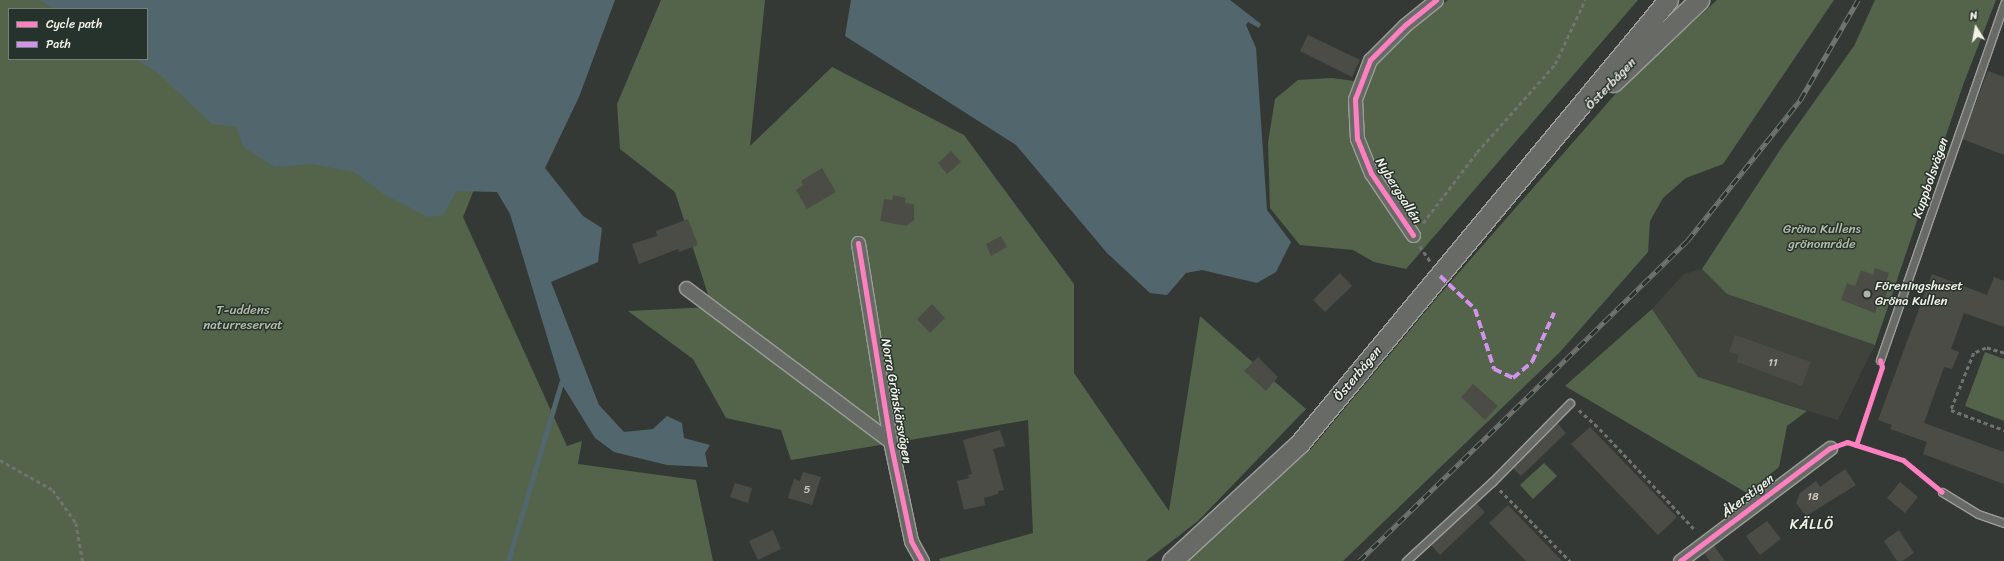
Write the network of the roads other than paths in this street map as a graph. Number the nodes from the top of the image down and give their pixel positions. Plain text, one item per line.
1 (1436, 0) edge
2 (1668, 0) edge
3 (1699, 0) edge
4 (2004, 3) edge
5 (1527, 173) junction
6 (1413, 235) road end
7 (858, 243) dead end
8 (686, 288) dead end
9 (1880, 360) dead end
10 (1570, 403) road end
11 (890, 441) junction
12 (1830, 448) dead end
13 (1942, 492) dead end
14 (2004, 524) edge
15 (922, 561) edge
16 (1172, 561) edge
17 (1406, 561) edge
18 (1680, 561) edge

1 - 6 street, Nybergsallén
2 - 5 main road, Österbågen
3 - 5 main road, Österbågen
4 - 9 lane, Kuppbolsvägen
5 - 16 main road, Österbågen
7 - 11 street, Norra Grönskärsvägen
8 - 11 street, Norra Grönskärsvägen
10 - 17 lane
11 - 15 street, Norra Grönskärsvägen
12 - 18 street, Åkerstigen
13 - 14 lane

